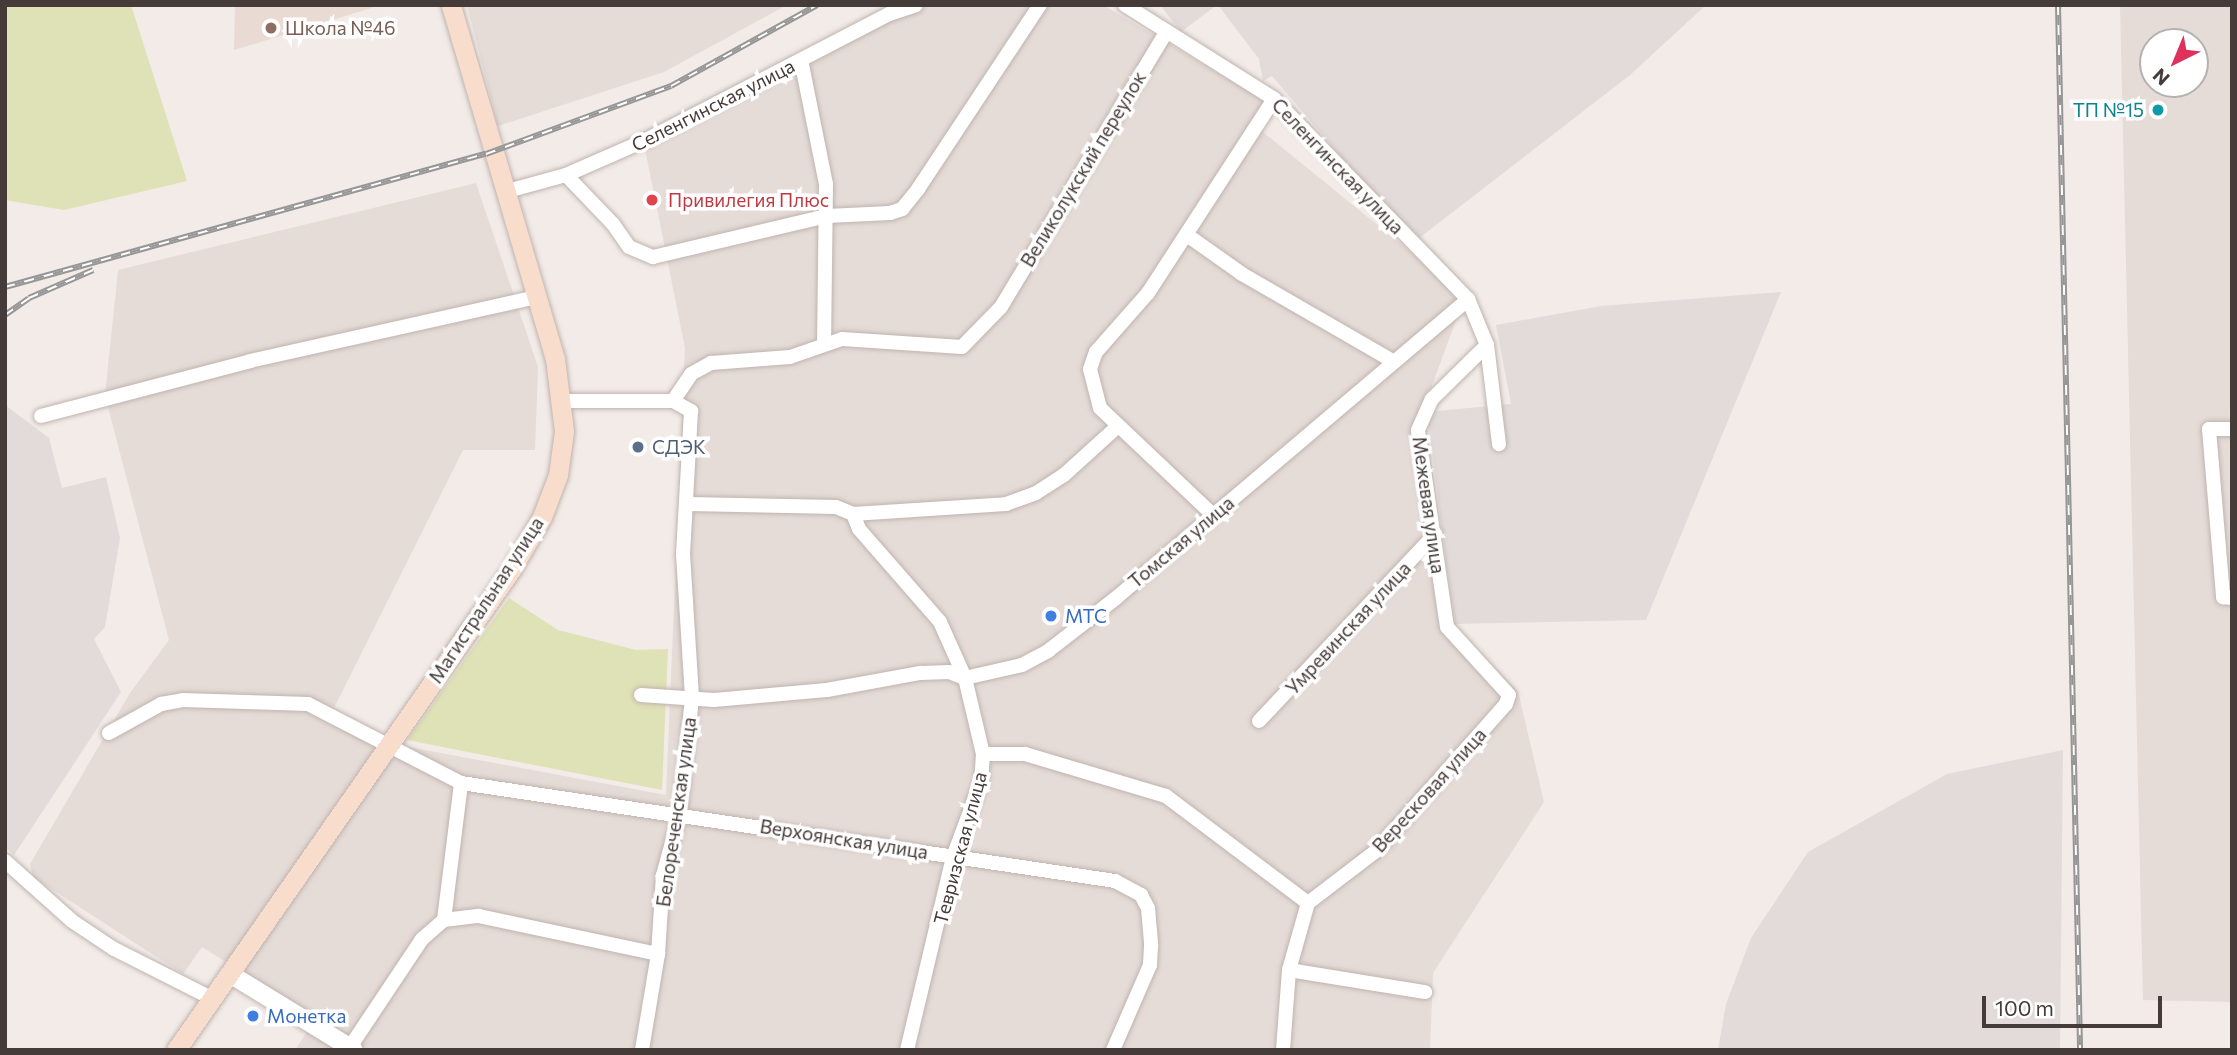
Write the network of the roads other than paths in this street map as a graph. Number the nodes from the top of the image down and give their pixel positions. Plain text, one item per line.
1 (451, 5) edge
2 (916, 5) edge
3 (1040, 5) edge
4 (1125, 5) edge
5 (1166, 32) junction
6 (802, 60) junction
7 (1274, 99) junction
8 (566, 175) junction
9 (504, 192) junction
10 (827, 216) junction
11 (1187, 234) junction
12 (537, 297) junction
13 (1468, 299) junction
14 (824, 343) junction
15 (1487, 345) junction
16 (1391, 360) junction
17 (562, 401) junction
18 (673, 401) junction
19 (41, 416) dead end
20 (1117, 427) junction
21 (2232, 429) edge
22 (1499, 444) dead end
23 (689, 504) junction
24 (853, 514) junction
25 (1212, 514) junction
26 (1435, 534) junction
27 (2232, 598) edge
28 (1441, 607) joint
29 (965, 678) junction
30 (642, 695) dead end
31 (692, 698) junction
32 (1259, 721) dead end
33 (109, 733) dead end
34 (389, 743) junction
35 (983, 754) junction
36 (461, 783) junction
37 (680, 813) junction
38 (953, 857) junction
39 (5, 861) edge
40 (1308, 903) junction
41 (444, 920) junction
42 (658, 954) junction
43 (1289, 970) junction
44 (230, 974) junction
45 (1425, 992) dead end
46 (211, 998) junction
47 (352, 1049) edge
48 (176, 1050) edge
49 (643, 1050) edge
50 (907, 1050) edge
51 (1113, 1050) edge
52 (1283, 1050) edge

1 - 9 main road, Магистральная улица
2 - 6 street, Селенгинская улица
3 - 10 street
4 - 5 street, Селенгинская улица
5 - 7 street, Селенгинская улица
5 - 14 street, Великолукский переулок
6 - 8 street, Селенгинская улица
6 - 10 street
7 - 11 street
7 - 13 street, Селенгинская улица
8 - 9 street, Селенгинская улица
8 - 10 street
9 - 12 main road, Магистральная улица
10 - 14 street
11 - 16 street
11 - 20 street
12 - 17 main road, Магистральная улица
12 - 19 street
13 - 15 street
13 - 16 street, Томская улица
14 - 18 street
15 - 22 street
15 - 26 street, Межевая улица
16 - 25 street, Томская улица
17 - 18 street
17 - 34 main road, Магистральная улица
18 - 23 street, Белореченская улица
20 - 24 street
20 - 25 street
21 - 27 street
23 - 24 street
23 - 31 street, Белореченская улица
24 - 29 street, Тевризская улица
25 - 29 street, Томская улица
26 - 28 street, Межевая улица
26 - 32 street, Умревинская улица
28 - 40 street, Вересковая улица
29 - 31 street, Томская улица
29 - 35 street, Тевризская улица
30 - 31 street, Томская улица
31 - 37 street, Белореченская улица
33 - 34 street
34 - 36 street, Верхоянская улица
34 - 44 main road, Магистральная улица
35 - 38 street, Тевризская улица
35 - 40 street
36 - 37 street, Верхоянская улица
36 - 41 street
37 - 38 street, Верхоянская улица
37 - 42 street, Белореченская улица
38 - 50 street, Тевризская улица
38 - 51 street, Верхоянская улица
39 - 46 street
40 - 43 street
41 - 42 street
41 - 47 street
42 - 49 street, Белореченская улица
43 - 45 street
43 - 52 street
44 - 46 main road, Магистральная улица
44 - 47 street
46 - 48 main road, Магистральная улица

